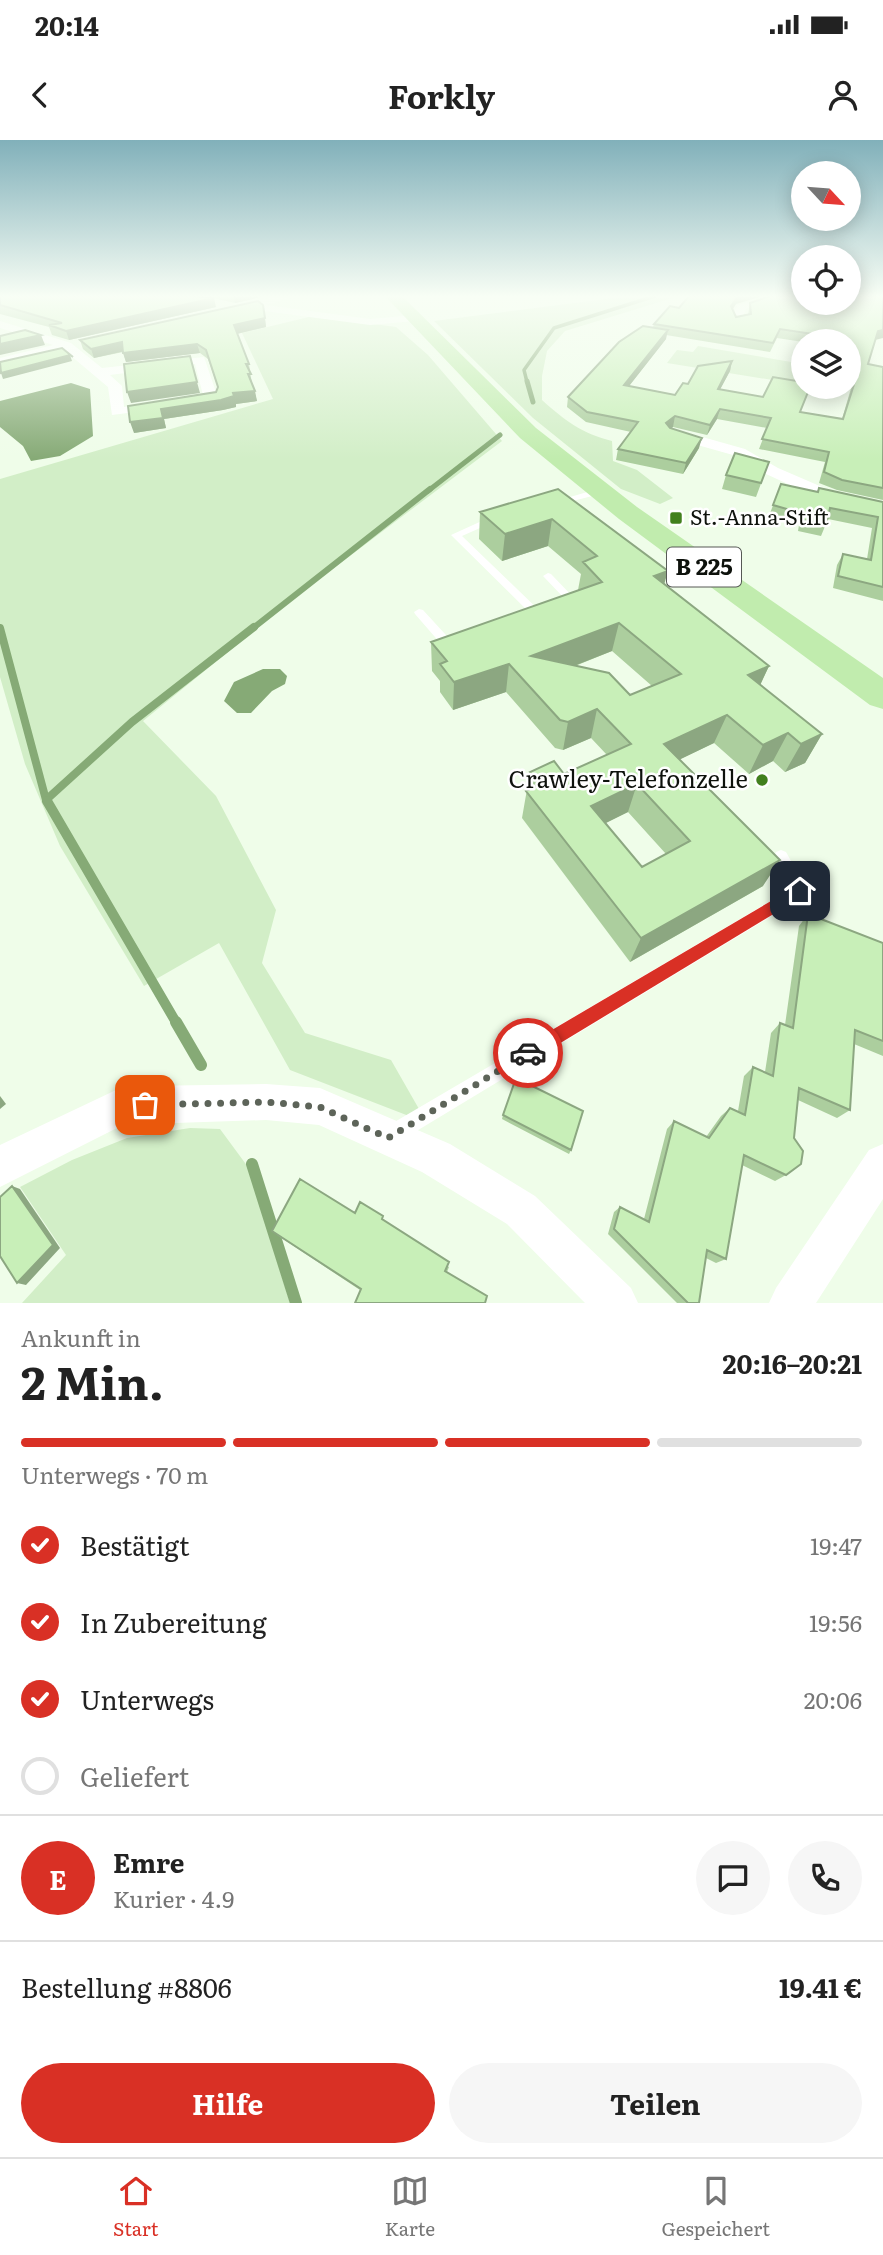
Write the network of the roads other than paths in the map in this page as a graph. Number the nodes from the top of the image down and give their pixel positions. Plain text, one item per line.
1 (48, 350) edge
2 (80, 350) edge
3 (447, 350) edge
4 (0, 362) edge
5 (102, 372) junction
6 (674, 434) edge
7 (601, 491) junction
8 (551, 503) edge
9 (883, 507) edge
10 (503, 516) edge
11 (548, 576) dead end
12 (419, 612) dead end
13 (545, 621) junction
14 (532, 626) edge
15 (469, 650) edge
16 (883, 696) edge
17 (781, 856) dead end
18 (388, 1138) junction
19 (883, 1164) edge
20 (0, 1167) edge
21 (616, 1303) edge
22 (790, 1303) edge

1 - 4 street
2 - 5 street
3 - 7 main road, B 225
5 - 5 street
6 - 9 street
7 - 8 lane
7 - 16 main road, B 225
10 - 13 lane
11 - 13 lane
12 - 15 lane
13 - 14 lane
17 - 18 lane
18 - 20 street
18 - 21 street
19 - 22 street

